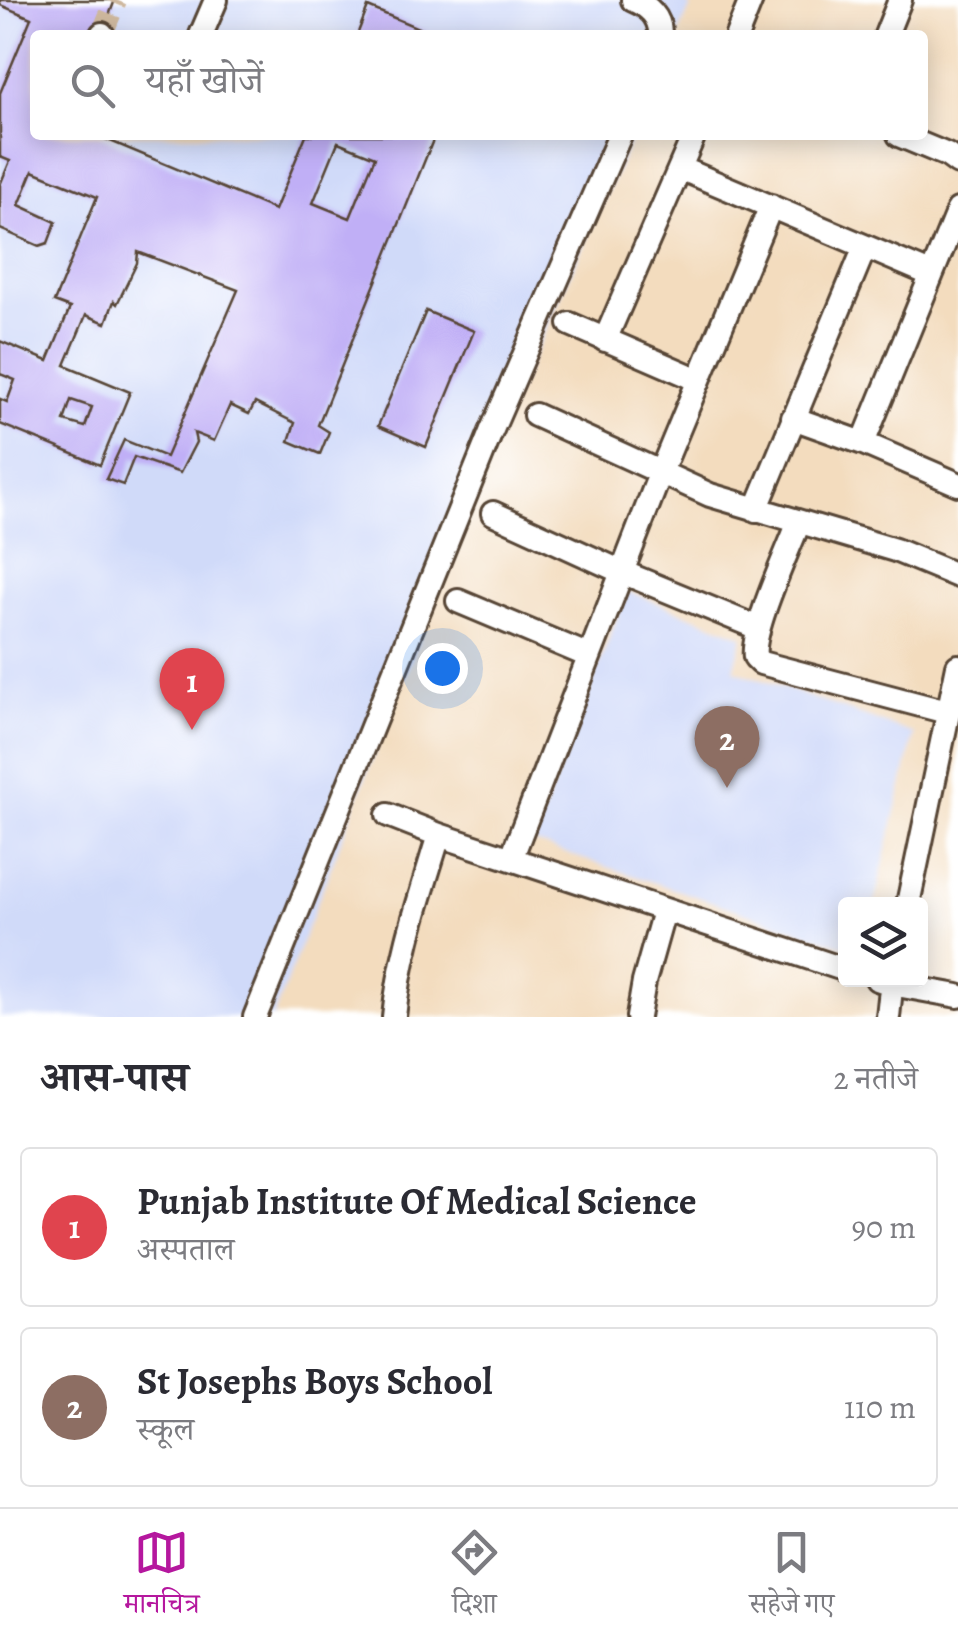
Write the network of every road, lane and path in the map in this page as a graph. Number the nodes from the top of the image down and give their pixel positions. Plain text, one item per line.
1 (634, 0) edge
2 (751, 0) edge
3 (896, 1) edge
4 (207, 3) edge
5 (202, 30) edge
6 (660, 30) edge
7 (738, 30) edge
8 (887, 30) edge
9 (618, 140) edge
10 (692, 140) edge
11 (911, 140) edge
12 (958, 163) edge
13 (680, 168) junction
14 (771, 206) junction
15 (958, 210) edge
16 (865, 247) junction
17 (930, 274) junction
18 (570, 324) dead end
19 (605, 340) junction
20 (700, 380) junction
21 (535, 414) dead end
22 (794, 418) junction
23 (863, 443) junction
24 (660, 474) junction
25 (958, 484) edge
26 (756, 510) junction
27 (493, 513) dead end
28 (799, 522) junction
29 (622, 572) junction
30 (958, 576) edge
31 (458, 601) dead end
32 (758, 628) junction
33 (589, 656) junction
34 (958, 666) edge
35 (946, 712) junction
36 (948, 768) edge
37 (388, 815) dead end
38 (439, 835) junction
39 (511, 859) junction
40 (910, 897) edge
41 (664, 911) junction
42 (838, 967) edge
43 (887, 987) edge
44 (915, 987) edge
45 (958, 996) edge
46 (255, 1017) edge
47 (394, 1017) edge
48 (638, 1017) edge
49 (888, 1017) edge

1 - 6 street
2 - 7 street
3 - 8 street
4 - 5 street
9 - 46 street
10 - 13 street
11 - 12 street
13 - 14 street
13 - 19 street
14 - 16 street
14 - 20 street
15 - 17 street
16 - 17 street
16 - 22 street
17 - 23 street
18 - 19 street
19 - 20 street
20 - 24 street
21 - 24 street
22 - 23 street
22 - 26 street
23 - 25 street
24 - 26 street
24 - 29 street
26 - 28 street
27 - 29 street
28 - 30 street
28 - 32 street
29 - 32 street
29 - 33 street
31 - 33 street
32 - 35 street
33 - 39 street
34 - 35 street
35 - 36 street
36 - 40 street
37 - 38 street
38 - 39 street
38 - 47 street
39 - 41 street
41 - 42 street
41 - 48 street
43 - 49 street
44 - 45 street

